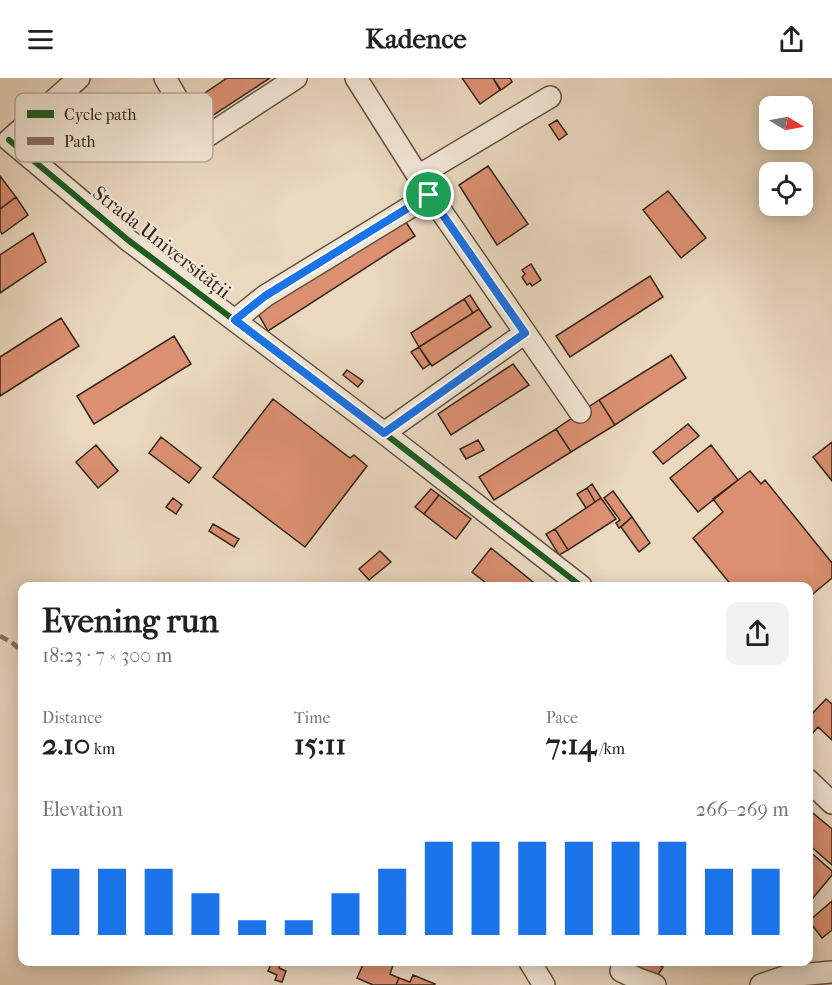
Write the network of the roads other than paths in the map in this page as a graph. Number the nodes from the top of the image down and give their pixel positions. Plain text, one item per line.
1 (79, 78) edge
2 (165, 78) edge
3 (296, 78) edge
4 (356, 78) edge
5 (62, 93) edge
6 (174, 93) edge
7 (550, 97) dead end
8 (213, 132) edge
9 (15, 135) edge
10 (15, 145) edge
11 (35, 162) edge
12 (418, 176) junction
13 (429, 195) junction
14 (235, 320) junction
15 (525, 333) junction
16 (580, 412) dead end
17 (384, 433) junction
18 (576, 582) edge
19 (813, 785) edge
20 (832, 803) edge
21 (532, 966) edge
22 (818, 969) edge
23 (621, 971) dead end
24 (544, 985) edge
25 (655, 985) edge
26 (762, 985) edge

1 - 5 street, Strada Universității
2 - 6 street
3 - 8 street
4 - 12 street
7 - 12 street
9 - 10 street, Strada Universității
11 - 14 street, Strada Universității
12 - 13 street
13 - 14 street
13 - 15 street
14 - 17 street, Strada Universității
15 - 16 street
15 - 17 street
17 - 18 street, Strada Universității
19 - 20 street
21 - 24 street
22 - 26 street
23 - 25 street

